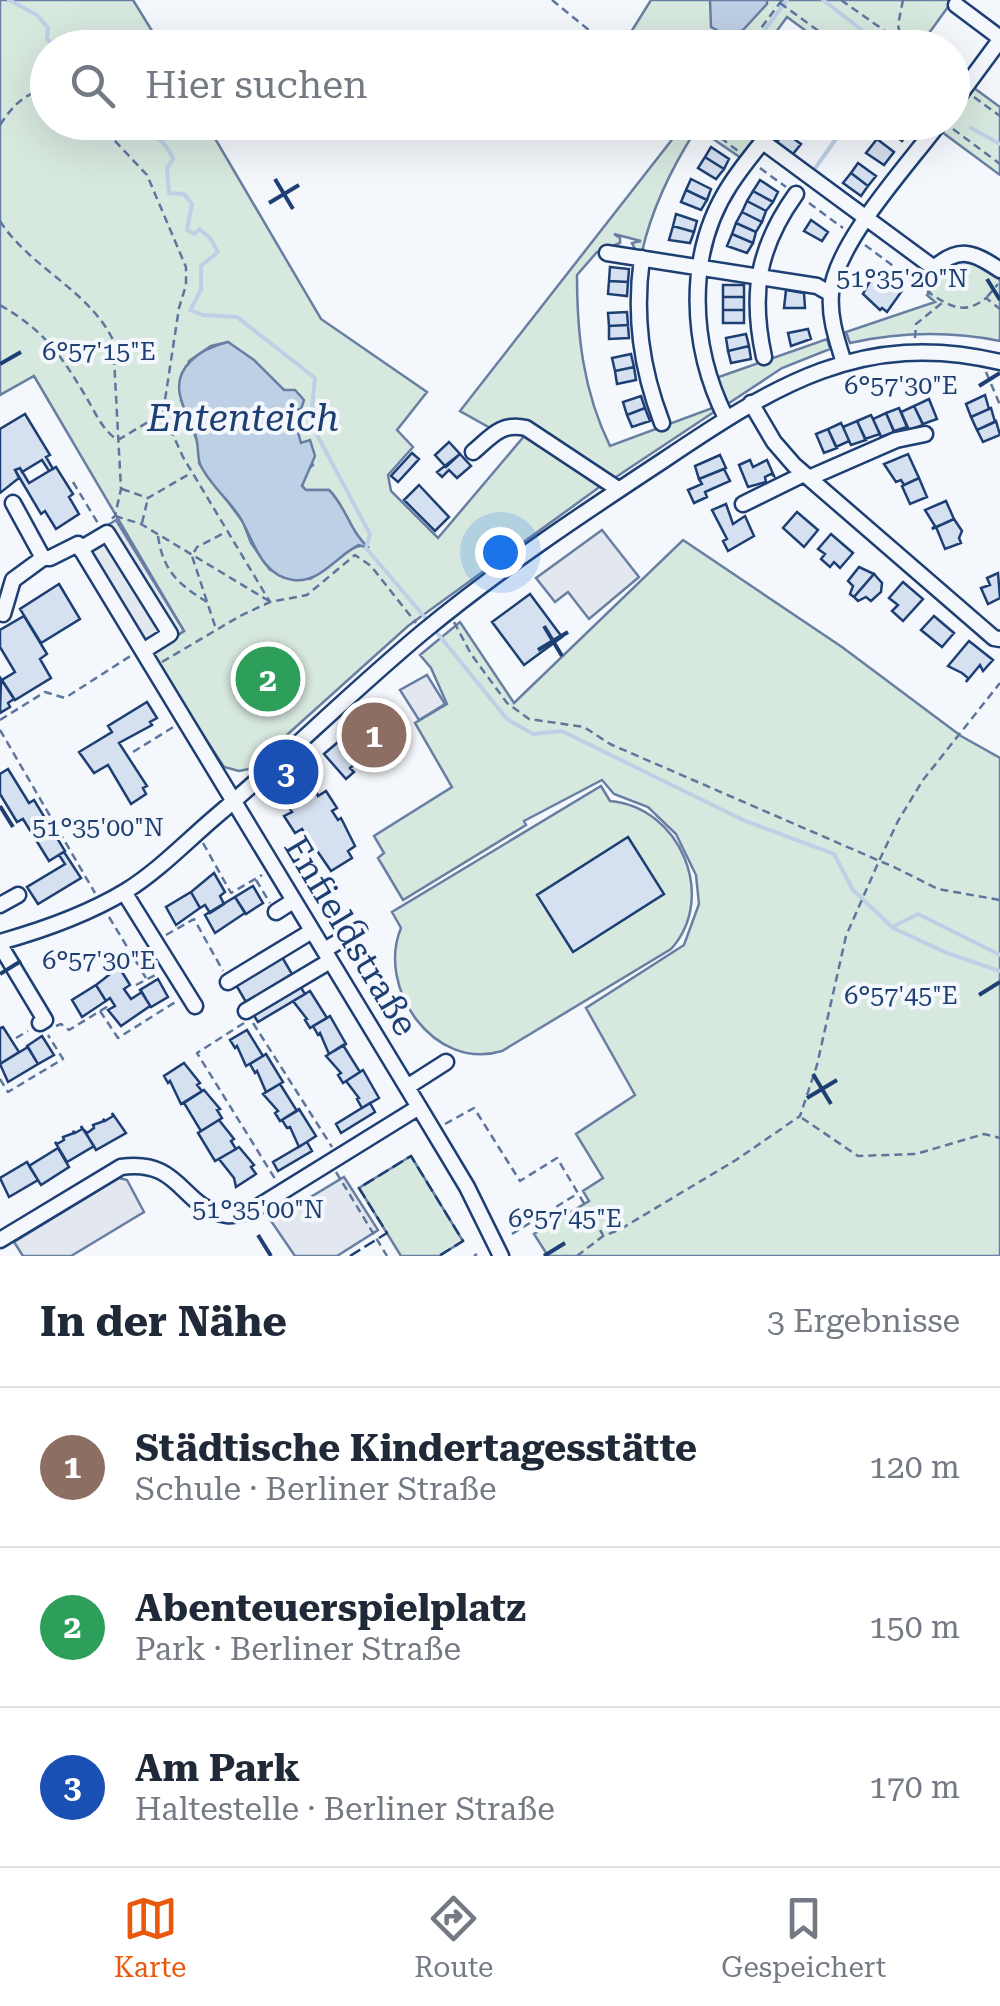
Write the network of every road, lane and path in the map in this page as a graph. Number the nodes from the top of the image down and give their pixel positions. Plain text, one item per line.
1 (552, 0) edge
2 (841, 0) edge
3 (903, 0) edge
4 (781, 1) edge
5 (956, 4) dead end
6 (588, 30) edge
7 (759, 30) edge
8 (819, 30) edge
9 (883, 30) edge
10 (899, 30) edge
11 (999, 35) edge
12 (970, 81) edge
13 (30, 94) edge
14 (970, 94) edge
15 (1000, 116) edge
16 (0, 125) edge
17 (113, 140) edge
18 (724, 140) edge
19 (928, 140) edge
20 (967, 140) edge
21 (763, 142) joint
22 (748, 159) junction
23 (1000, 164) edge
24 (796, 194) junction
25 (867, 219) junction
26 (0, 221) edge
27 (854, 236) junction
28 (607, 253) dead end
29 (642, 258) junction
30 (934, 268) junction
31 (700, 269) junction
32 (1000, 270) edge
33 (759, 276) junction
34 (1000, 280) edge
35 (928, 292) junction
36 (831, 294) junction
37 (986, 298) junction
38 (943, 302) junction
39 (0, 305) edge
40 (1000, 308) edge
41 (914, 351) junction
42 (764, 357) dead end
43 (979, 357) junction
44 (1000, 362) edge
45 (844, 363) junction
46 (751, 402) junction
47 (1000, 404) edge
48 (163, 413) junction
49 (726, 418) junction
50 (662, 423) dead end
51 (924, 434) dead end
52 (117, 440) junction
53 (474, 452) dead end
54 (192, 472) junction
55 (807, 476) junction
56 (73, 482) dead end
57 (121, 489) junction
58 (618, 490) junction
59 (148, 498) junction
60 (13, 503) dead end
61 (743, 504) dead end
62 (116, 516) junction
63 (141, 524) junction
64 (102, 530) junction
65 (226, 532) junction
66 (158, 534) junction
67 (80, 548) junction
68 (192, 556) junction
69 (43, 558) junction
70 (270, 602) junction
71 (210, 604) junction
72 (449, 612) junction
73 (2, 614) dead end
74 (215, 628) junction
75 (424, 632) junction
76 (1000, 639) edge
77 (142, 650) junction
78 (153, 667) junction
79 (1000, 683) edge
80 (0, 720) edge
81 (185, 720) junction
82 (0, 730) edge
83 (7, 743) junction
84 (0, 748) edge
85 (133, 752) dead end
86 (234, 802) junction
87 (197, 833) junction
88 (880, 860) junction
89 (274, 868) junction
90 (256, 878) junction
91 (124, 892) junction
92 (18, 895) dead end
93 (1000, 900) edge
94 (294, 901) junction
95 (101, 904) junction
96 (0, 906) edge
97 (276, 912) joint
98 (359, 930) dead end
99 (312, 932) junction
100 (1, 941) edge
101 (156, 941) junction
102 (327, 956) junction
103 (226, 975) joint
104 (146, 978) junction
105 (136, 985) dead end
106 (168, 986) dead end
107 (177, 1001) dead end
108 (110, 1005) dead end
109 (195, 1006) dead end
110 (246, 1010) dead end
111 (100, 1011) junction
112 (40, 1023) joint
113 (16, 1038) dead end
114 (446, 1062) dead end
115 (0, 1079) edge
116 (407, 1086) junction
117 (420, 1106) junction
118 (800, 1116) junction
119 (434, 1131) junction
120 (1000, 1138) edge
121 (334, 1160) junction
122 (282, 1192) junction
123 (578, 1194) junction
124 (512, 1234) dead end
125 (603, 1236) junction
126 (0, 1240) edge
127 (387, 1256) edge
128 (501, 1256) edge
129 (577, 1256) edge

1 - 6 path
2 - 9 path
3 - 10 path
4 - 7 path
4 - 8 path
5 - 11 street
11 - 12 street
13 - 16 path
14 - 15 path
17 - 48 path
18 - 22 path
19 - 25 street
20 - 23 path
21 - 22 street
21 - 25 street
22 - 24 path
22 - 31 street
24 - 27 path
24 - 33 street
25 - 27 street
25 - 30 street
26 - 52 path
27 - 35 path
27 - 36 street
28 - 29 street
29 - 31 street
29 - 50 street
30 - 32 street
30 - 35 path
31 - 33 street
31 - 49 street
33 - 36 street
33 - 42 street
34 - 37 path
35 - 38 path
36 - 45 street
37 - 38 path
37 - 40 path
38 - 41 path
39 - 52 path
41 - 43 street
41 - 45 street
43 - 44 street
43 - 47 path
45 - 46 street
46 - 49 street
46 - 55 street
48 - 52 path
48 - 54 path
49 - 58 street
51 - 55 street
52 - 57 path
53 - 58 street
54 - 59 path
54 - 65 path
55 - 61 street
55 - 76 street
56 - 64 path
57 - 59 path
57 - 62 path
58 - 72 street
59 - 63 path
60 - 69 street
62 - 63 path
62 - 64 path
63 - 66 path
64 - 67 street
64 - 77 street
65 - 68 path
65 - 70 path
66 - 68 path
66 - 71 path
67 - 69 street
67 - 77 street, Enfieldstraße
68 - 70 path
68 - 71 path
69 - 73 street
70 - 74 path
70 - 75 path
71 - 74 path
72 - 75 street
72 - 88 path
74 - 78 path
75 - 86 street
77 - 78 street, Enfieldstraße
77 - 80 path
78 - 81 street, Enfieldstraße
79 - 88 path
81 - 85 path
81 - 86 street, Enfieldstraße
82 - 83 path
83 - 84 path
83 - 95 path
86 - 87 street
86 - 89 street, Enfieldstraße
87 - 90 path
87 - 91 street
88 - 93 path
88 - 118 path
89 - 90 path
89 - 94 street, Enfieldstraße
90 - 97 path
91 - 95 street
91 - 101 street
92 - 96 street
94 - 97 street
94 - 99 street, Enfieldstraße
95 - 100 street
95 - 104 path
98 - 102 street
99 - 102 street, Enfieldstraße
99 - 103 street
100 - 112 street
101 - 103 path
101 - 109 street
102 - 110 street
102 - 116 street, Enfieldstraße
104 - 105 path
104 - 106 path
107 - 111 path
108 - 111 path
111 - 115 path
112 - 113 path
114 - 116 street
116 - 117 street, Enfieldstraße
117 - 119 street, Enfieldstraße
117 - 121 street
118 - 120 path
118 - 125 path
119 - 123 path
119 - 128 street, Enfieldstraße
121 - 122 street
121 - 122 path
121 - 127 path
122 - 126 street
123 - 124 path
123 - 125 path
125 - 129 path

